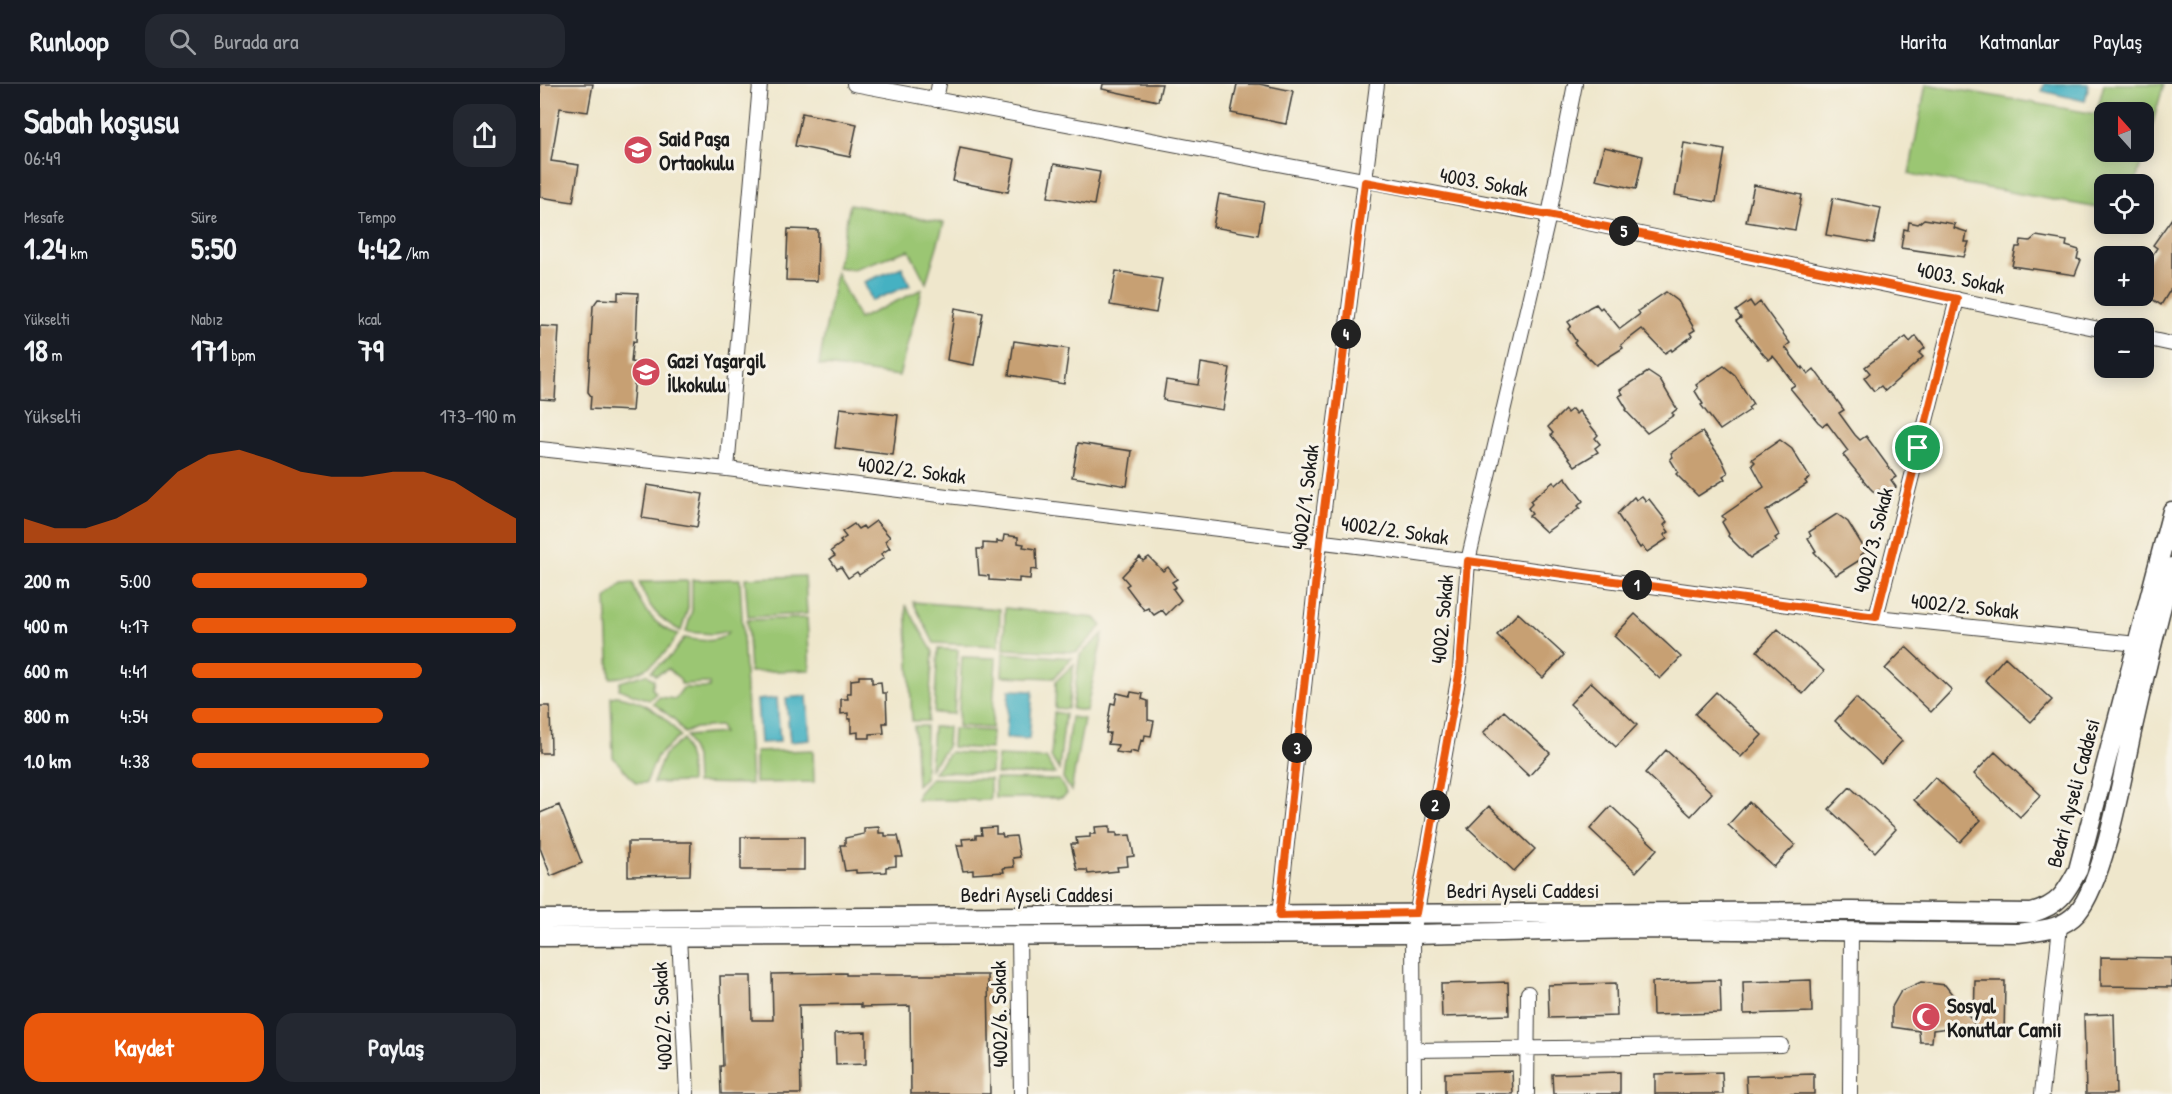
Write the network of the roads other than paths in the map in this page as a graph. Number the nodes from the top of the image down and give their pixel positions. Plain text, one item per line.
1 (760, 84) edge
2 (854, 84) edge
3 (939, 84) edge
4 (1377, 84) edge
5 (1575, 84) edge
6 (936, 100) junction
7 (1365, 182) junction
8 (1548, 215) junction
9 (1957, 299) junction
10 (2094, 328) edge
11 (2154, 340) edge
12 (2172, 344) edge
13 (540, 449) edge
14 (727, 469) junction
15 (2172, 511) edge
16 (1320, 541) junction
17 (1468, 561) junction
18 (2172, 567) edge
19 (1876, 617) junction
20 (2137, 644) junction
21 (1416, 913) junction
22 (1279, 916) junction
23 (540, 919) edge
24 (2060, 926) junction
25 (1851, 931) junction
26 (1019, 934) junction
27 (1413, 934) junction
28 (679, 936) junction
29 (540, 937) edge
30 (1528, 993) dead end
31 (1781, 1045) dead end
32 (1527, 1048) junction
33 (1414, 1050) junction
34 (687, 1094) edge
35 (1021, 1094) edge
36 (1414, 1094) edge
37 (1527, 1094) edge
38 (1850, 1094) edge
39 (2042, 1094) edge

1 - 14 street
2 - 6 street, 4003. Sokak
3 - 6 street
4 - 7 street, 4002/1. Sokak
5 - 8 street, 4002. Sokak
6 - 7 street, 4003. Sokak
7 - 8 street, 4003. Sokak
7 - 16 street, 4002/1. Sokak
8 - 9 street, 4003. Sokak
8 - 17 street, 4002. Sokak
9 - 10 street, 4003. Sokak
9 - 19 street, 4002/3. Sokak
11 - 12 street
13 - 14 street, 4002/2. Sokak
14 - 16 street, 4002/2. Sokak
15 - 20 main road, Bedri Ayseli Caddesi
16 - 17 street, 4002/2. Sokak
16 - 22 street, 4002/1. Sokak
17 - 19 street, 4002/2. Sokak
17 - 21 street, 4002. Sokak
18 - 24 main road, Bedri Ayseli Caddesi
19 - 20 street, 4002/2. Sokak
20 - 21 main road, Bedri Ayseli Caddesi
21 - 22 main road, Bedri Ayseli Caddesi
21 - 27 street, 4002. Sokak
22 - 23 main road, Bedri Ayseli Caddesi
24 - 25 main road, Bedri Ayseli Caddesi
24 - 39 street
25 - 27 main road, Bedri Ayseli Caddesi
25 - 38 street
26 - 27 main road, Bedri Ayseli Caddesi
26 - 28 main road, Bedri Ayseli Caddesi
26 - 35 street, 4002/6. Sokak
27 - 33 street, 4002. Sokak
28 - 29 main road, Bedri Ayseli Caddesi
28 - 34 street, 4002/2. Sokak
30 - 32 street
31 - 32 street
32 - 33 street
32 - 37 street
33 - 36 street, 4002. Sokak

